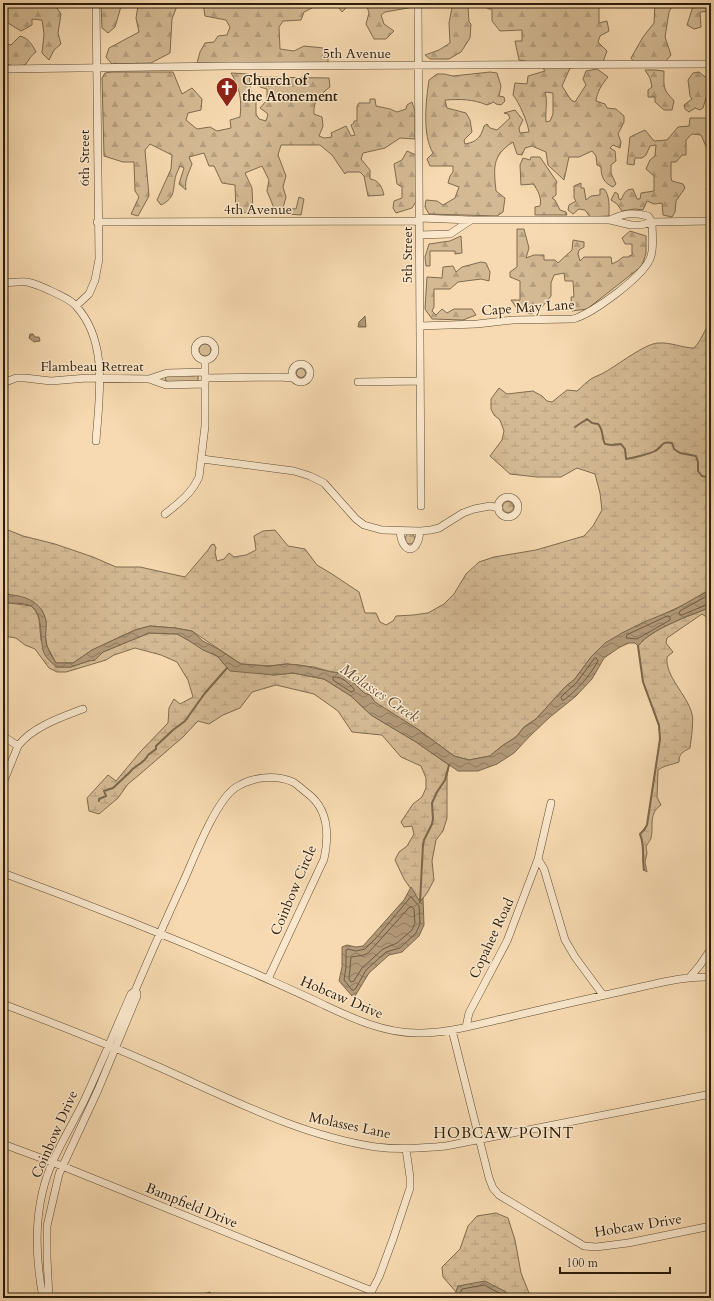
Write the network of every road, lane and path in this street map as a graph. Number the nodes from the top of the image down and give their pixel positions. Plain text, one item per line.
1 (96, 3) edge
2 (418, 3) edge
3 (711, 64) edge
4 (419, 65) junction
5 (97, 68) junction
6 (3, 69) edge
7 (419, 220) junction
8 (471, 220) junction
9 (610, 220) junction
10 (711, 221) edge
11 (97, 222) junction
12 (652, 222) junction
13 (420, 235) junction
14 (3, 283) edge
15 (76, 306) junction
16 (420, 326) junction
17 (205, 360) dead end
18 (205, 378) junction
19 (294, 378) dead end
20 (100, 379) junction
21 (149, 379) junction
22 (420, 381) junction
23 (358, 382) dead end
24 (3, 384) edge
25 (96, 441) dead end
26 (202, 459) junction
27 (421, 506) dead end
28 (499, 508) dead end
29 (165, 514) dead end
30 (400, 531) junction
31 (420, 531) junction
32 (83, 708) dead end
33 (3, 736) edge
34 (18, 746) junction
35 (3, 783) edge
36 (551, 802) dead end
37 (538, 859) junction
38 (3, 873) edge
39 (160, 933) junction
40 (711, 949) edge
41 (690, 977) junction
42 (711, 977) edge
43 (268, 979) junction
44 (603, 995) junction
45 (3, 1004) edge
46 (466, 1027) junction
47 (452, 1030) junction
48 (112, 1046) junction
49 (711, 1094) edge
50 (480, 1140) junction
51 (3, 1144) edge
52 (406, 1149) junction
53 (53, 1163) junction
54 (62, 1166) junction
55 (711, 1226) edge
56 (372, 1291) junction
57 (42, 1298) edge
58 (49, 1298) edge
59 (368, 1298) edge

1 - 5 street, 6th Street
2 - 4 street, 5th Street
3 - 4 street, 5th Avenue
4 - 5 street, 5th Avenue
4 - 7 street, 5th Street
5 - 6 street, 5th Avenue
5 - 11 street, 6th Street
7 - 8 street, 4th Avenue
7 - 11 street, 4th Avenue
7 - 13 street, 5th Street
8 - 9 street, 4th Avenue
8 - 13 street
9 - 12 street, 4th Avenue
9 - 12 street, 4th Avenue
10 - 12 street, 4th Avenue
11 - 15 street, 6th Street
12 - 16 street, Cape May Lane
13 - 16 street, 5th Street
14 - 15 street
15 - 20 street
16 - 22 street, 5th Street
17 - 18 street
18 - 19 street, Flambeau Retreat
18 - 21 street
18 - 21 street, Flambeau Retreat
18 - 26 street
20 - 21 street, Flambeau Retreat
20 - 24 street, Flambeau Retreat
20 - 25 street
22 - 23 street
22 - 27 street, 5th Street
26 - 29 street
26 - 30 street
28 - 31 street
30 - 31 street
30 - 31 street
32 - 34 street
33 - 34 street
34 - 35 street
36 - 37 street, Copahee Road
37 - 44 street
37 - 46 street, Copahee Road
38 - 39 street, Hobcaw Drive
39 - 43 street, Hobcaw Drive
39 - 43 street, Coinbow Circle
39 - 48 street, Coinbow Drive
40 - 41 street
41 - 42 street, Hobcaw Drive
41 - 44 street, Hobcaw Drive
43 - 47 street, Hobcaw Drive
44 - 46 street, Hobcaw Drive
45 - 48 street, Molasses Lane
46 - 47 street, Hobcaw Drive
47 - 50 street, Hobcaw Drive
48 - 52 street, Molasses Lane
48 - 53 street, Coinbow Drive
48 - 54 street, Coinbow Drive
49 - 50 street, Molasses Lane
50 - 52 street, Molasses Lane
50 - 55 street, Hobcaw Drive
51 - 53 street, Bampfield Drive
52 - 56 street
53 - 54 street, Bampfield Drive
53 - 57 street, Coinbow Drive
54 - 56 street, Bampfield Drive
54 - 58 street, Coinbow Drive
56 - 59 street

